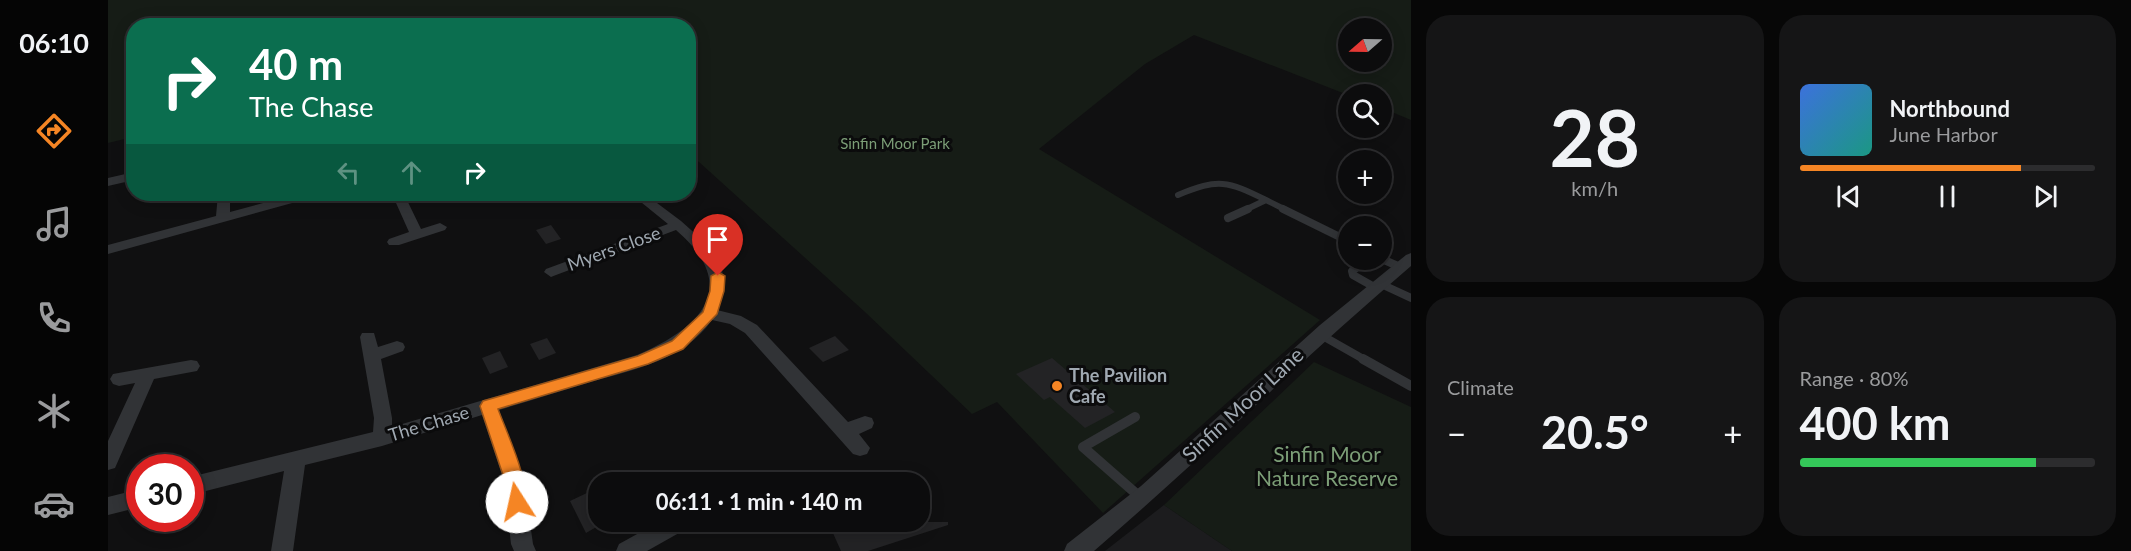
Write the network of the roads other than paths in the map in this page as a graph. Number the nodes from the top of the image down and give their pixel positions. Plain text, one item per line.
1 (126, 178) edge
2 (108, 182) edge
3 (1178, 195) dead end
4 (1266, 200) junction
5 (224, 201) edge
6 (283, 201) edge
7 (401, 201) edge
8 (646, 201) edge
9 (223, 217) junction
10 (1228, 218) dead end
11 (677, 225) junction
12 (440, 227) dead end
13 (417, 234) junction
14 (1338, 236) edge
15 (394, 242) dead end
16 (108, 250) edge
17 (1406, 262) edge
18 (1353, 270) edge
19 (551, 272) dead end
20 (1379, 286) junction
21 (1411, 298) edge
22 (709, 314) junction
23 (1320, 335) junction
24 (368, 337) dead end
25 (397, 347) dead end
26 (372, 356) junction
27 (191, 366) dead end
28 (148, 374) junction
29 (119, 379) dead end
30 (1411, 386) edge
31 (489, 406) junction
32 (1135, 417) dead end
33 (865, 423) dead end
34 (846, 431) junction
35 (382, 438) junction
36 (860, 448) dead end
37 (296, 460) junction
38 (108, 462) edge
39 (204, 483) edge
40 (1141, 498) junction
41 (126, 502) edge
42 (108, 506) edge
43 (661, 532) edge
44 (282, 551) edge
45 (525, 551) edge
46 (627, 551) edge
47 (1075, 551) edge

1 - 2 street
3 - 4 lane
4 - 10 lane
4 - 14 lane
5 - 9 street
6 - 9 street
7 - 13 street
8 - 11 street, The Chase
9 - 16 street
11 - 19 street, Myers Close
11 - 22 street, The Chase
12 - 13 street
13 - 15 street
17 - 20 street, Sinfin Moor Lane
18 - 20 lane
20 - 21 lane
20 - 23 street, Sinfin Moor Lane
22 - 31 street, The Chase
22 - 34 street
23 - 30 lane
23 - 40 street, Sinfin Moor Lane
24 - 26 street
25 - 26 street
26 - 35 street
27 - 28 street
28 - 29 street
28 - 38 street
31 - 35 street, The Chase
31 - 45 street
32 - 40 lane
33 - 34 street
34 - 36 street
35 - 37 street, The Chase
37 - 39 street, The Chase
37 - 44 street
40 - 47 street, Sinfin Moor Lane
41 - 42 street
43 - 46 street

